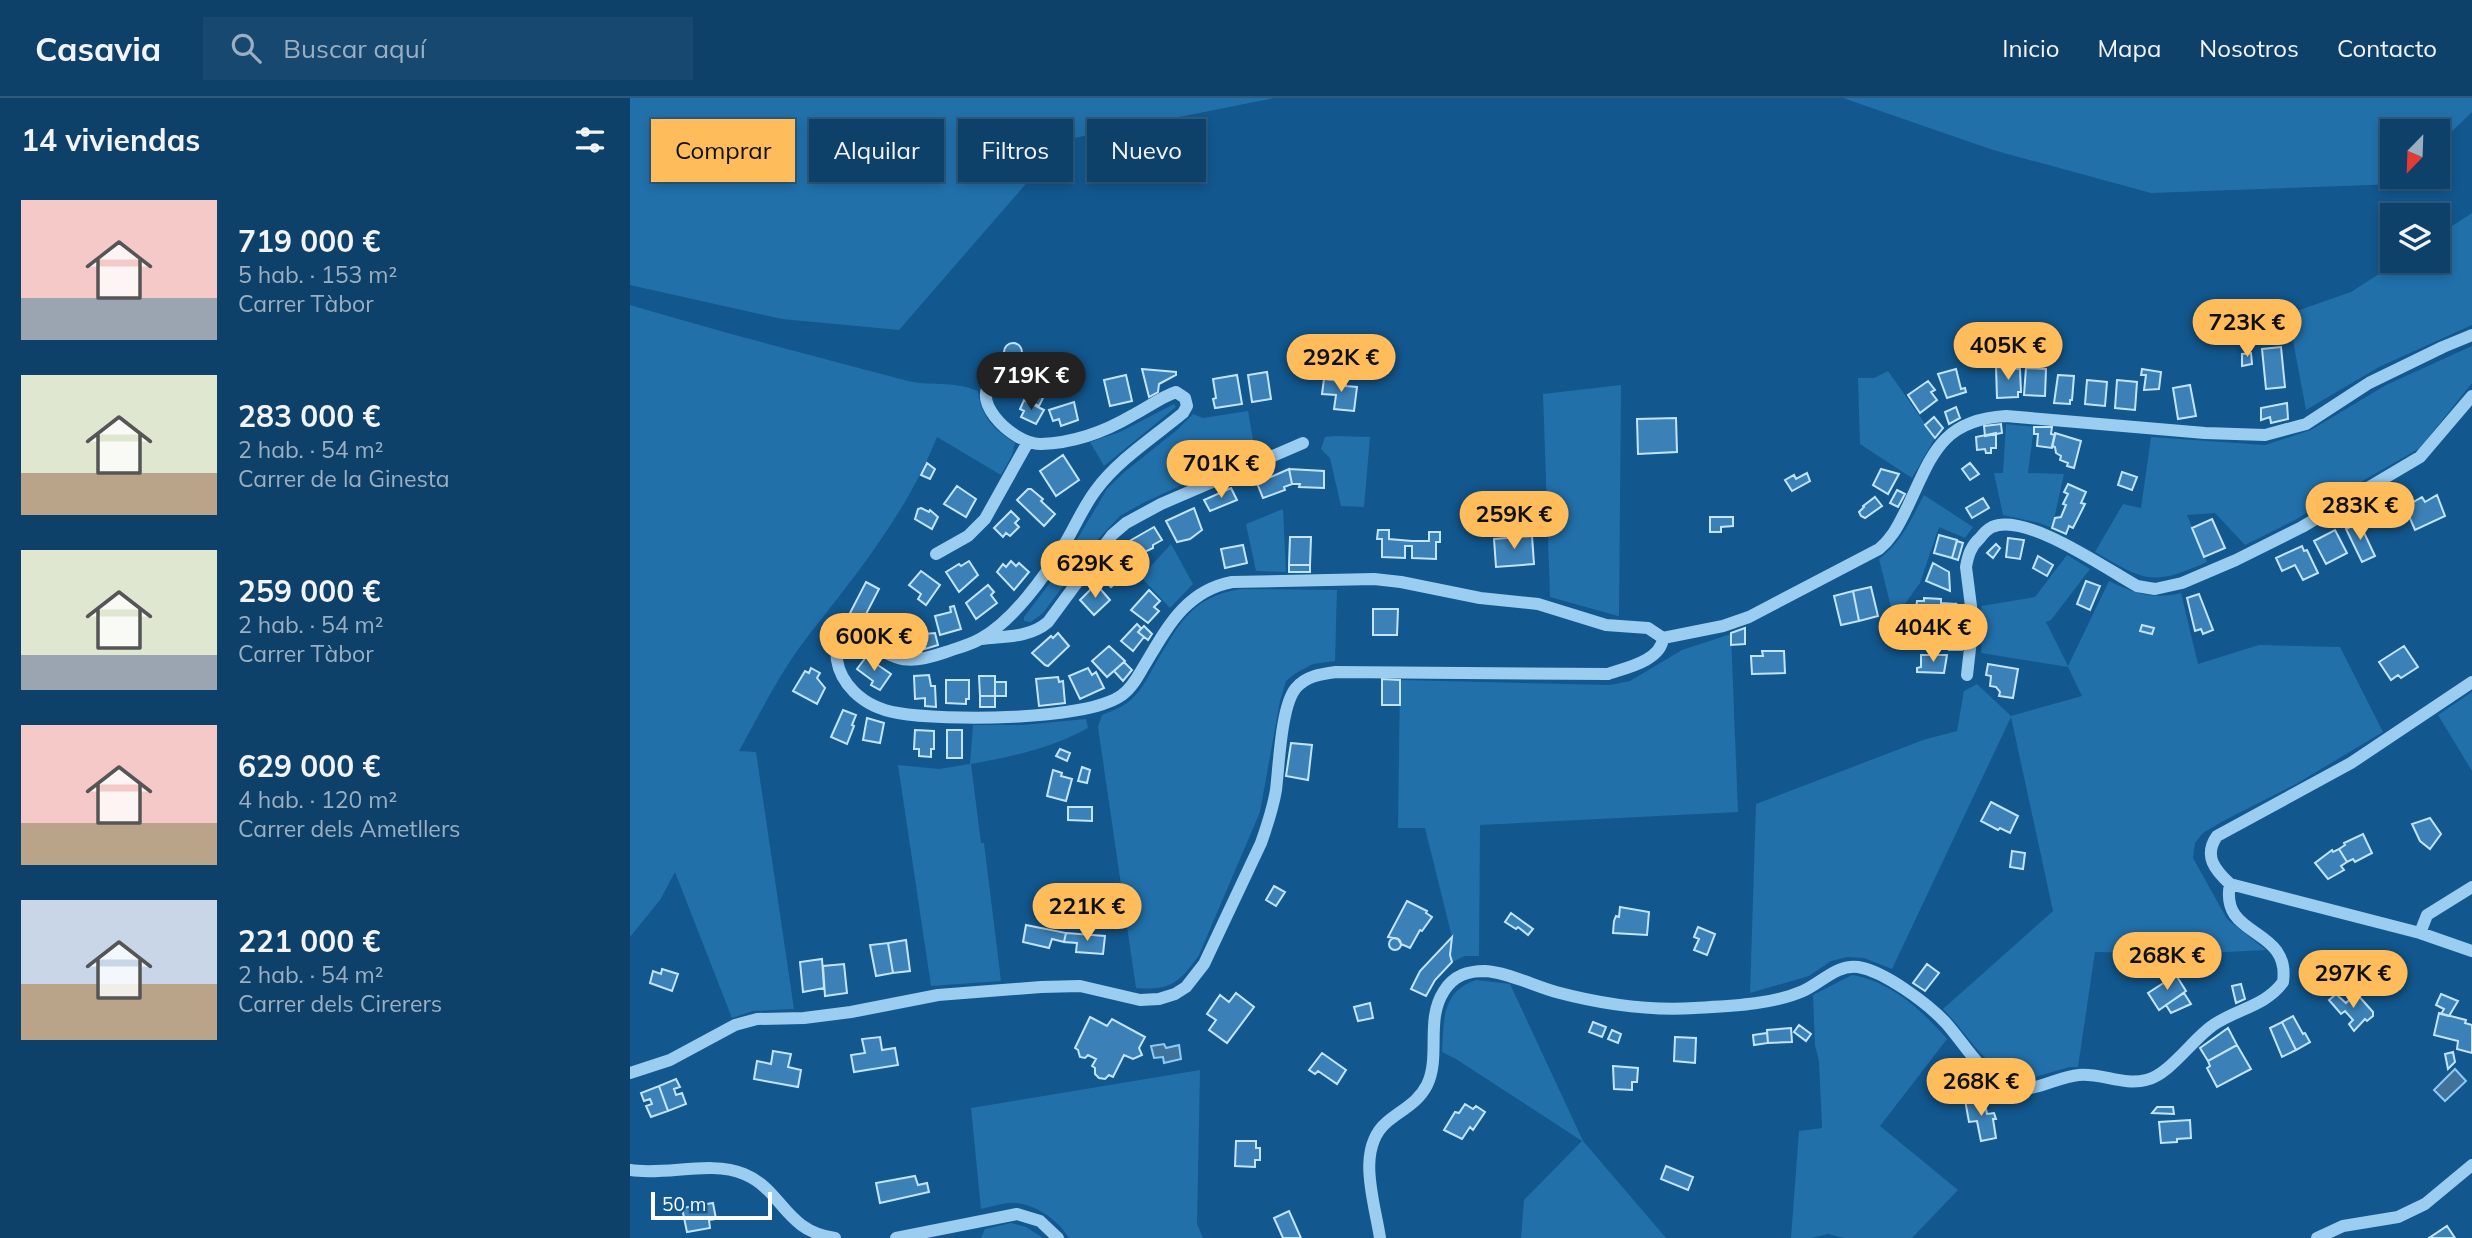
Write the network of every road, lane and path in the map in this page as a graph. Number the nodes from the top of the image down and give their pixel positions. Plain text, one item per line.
1 (2472, 335) edge
2 (1060, 376) dead end
3 (2472, 396) edge
4 (1028, 442) junction
5 (1303, 443) dead end
6 (936, 554) dead end
7 (1662, 638) junction
8 (981, 639) junction
9 (1967, 675) dead end
10 (2472, 682) edge
11 (2230, 884) junction
12 (2472, 887) edge
13 (2420, 933) junction
14 (2472, 951) edge
15 (630, 1073) edge
16 (2472, 1165) edge
17 (630, 1170) edge
18 (835, 1238) edge
19 (896, 1238) edge
20 (1058, 1238) edge
21 (1380, 1238) edge
22 (2317, 1238) edge

1 - 7 street
2 - 4 street
3 - 9 street
4 - 6 street
4 - 8 street
5 - 8 street
7 - 8 street
7 - 15 street
10 - 11 street
11 - 13 street
11 - 21 street
12 - 13 street
13 - 14 street
16 - 22 street
17 - 18 street
19 - 20 street

